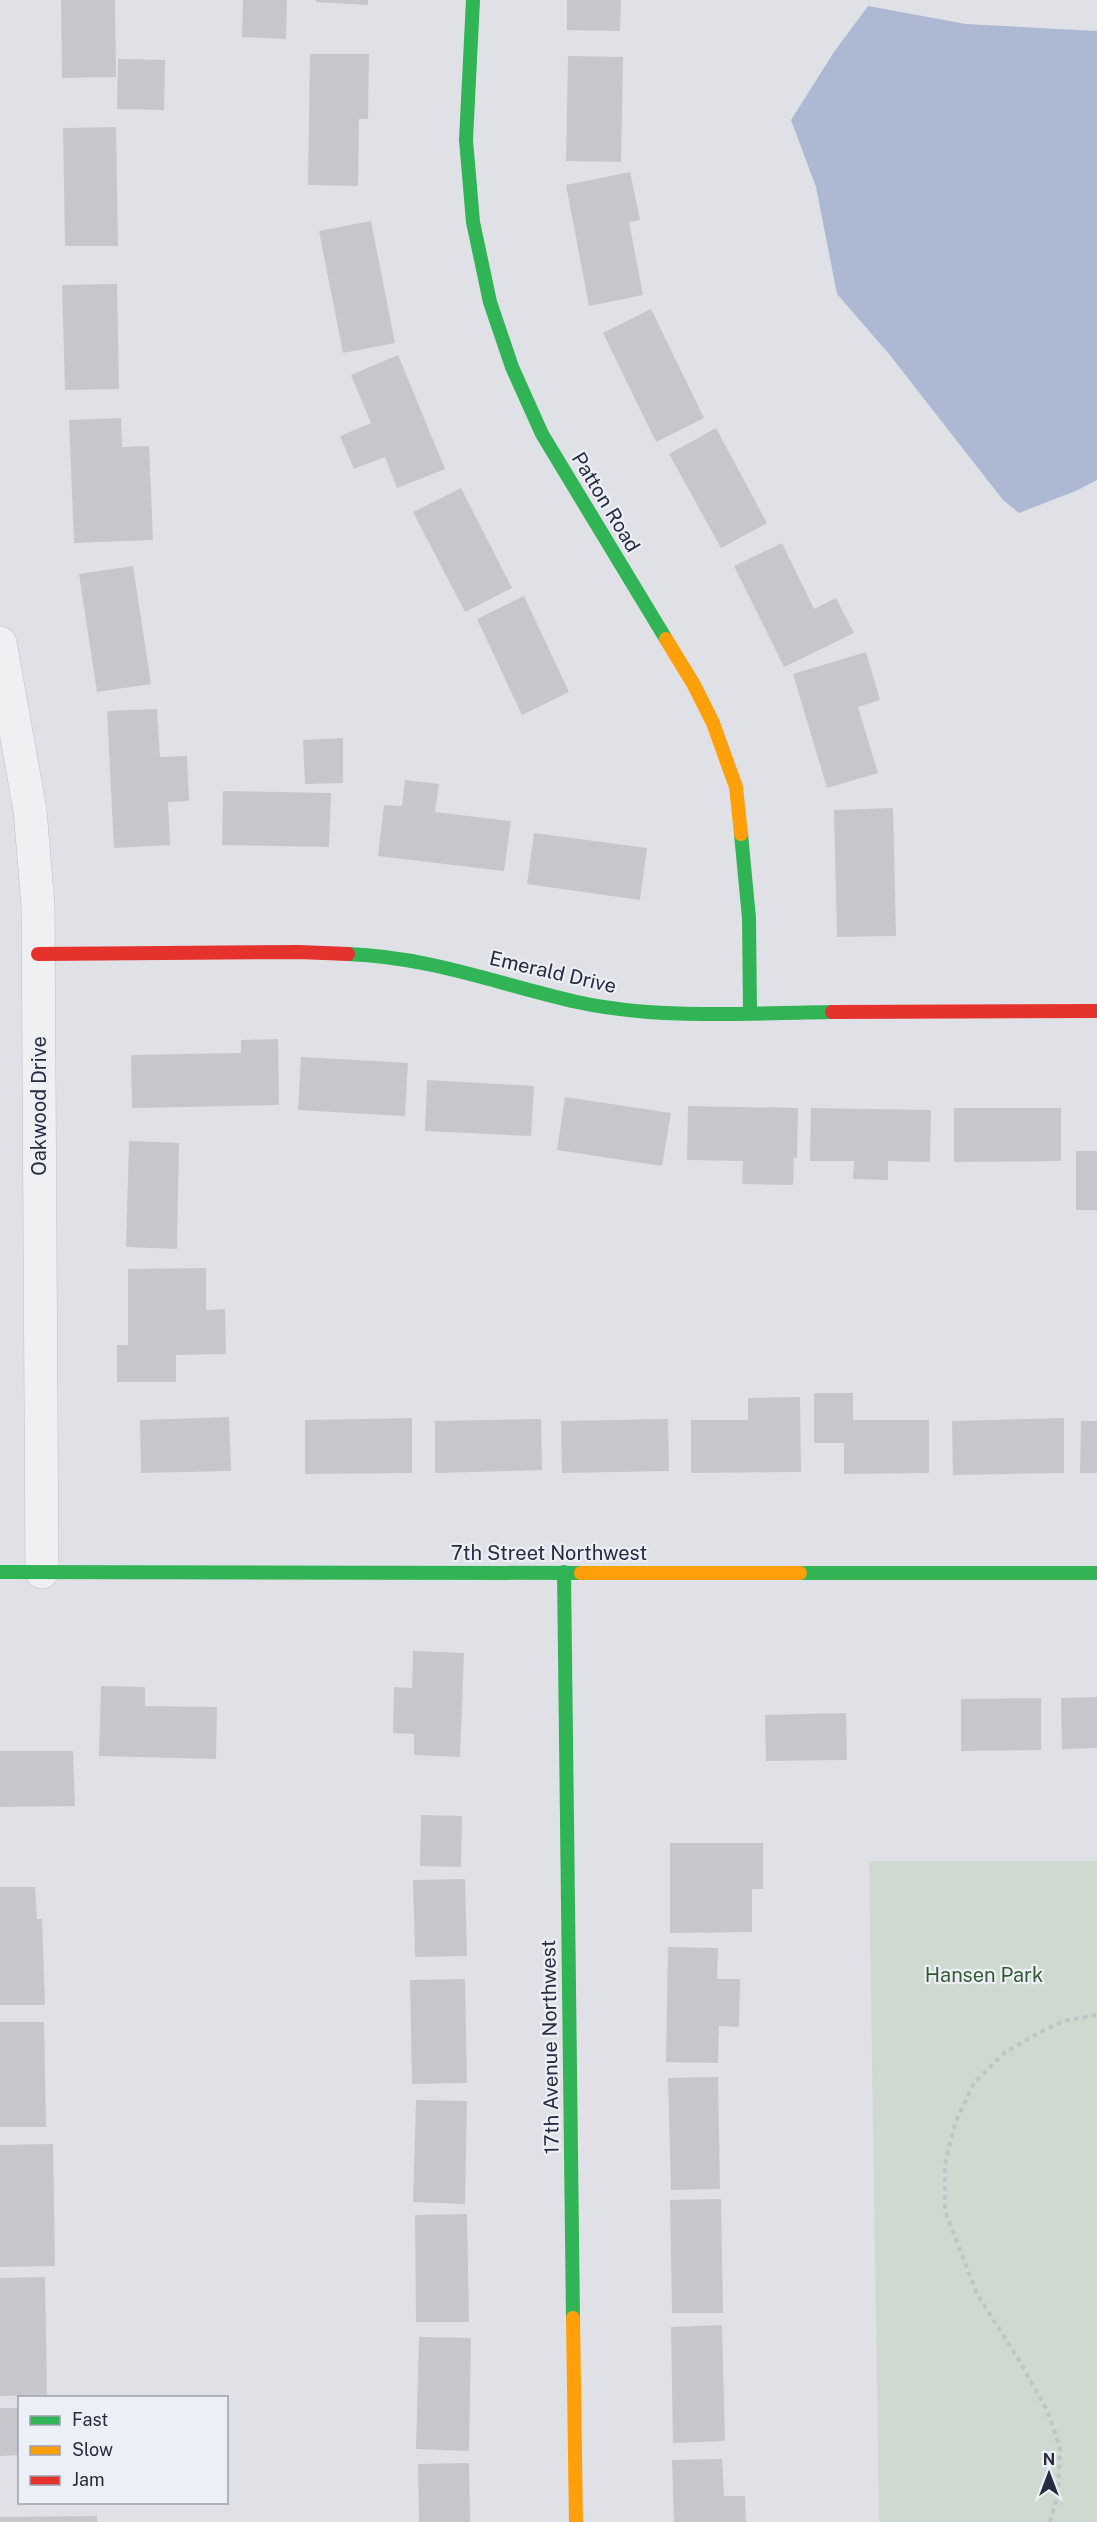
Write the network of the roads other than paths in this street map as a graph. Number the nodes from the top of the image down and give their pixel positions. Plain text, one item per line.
1 (473, 0) edge
2 (0, 643) edge
3 (38, 954) junction
4 (1097, 1011) edge
5 (750, 1012) junction
6 (0, 1572) edge
7 (42, 1572) junction
8 (564, 1572) junction
9 (1097, 1573) edge
10 (576, 2522) edge

1 - 5 street, Patton Road
2 - 3 street, Oakwood Drive
3 - 5 street, Emerald Drive
3 - 7 street, Oakwood Drive
4 - 5 street, Emerald Drive
6 - 7 street, 7th Street Northwest
7 - 8 street, 7th Street Northwest
8 - 9 street, 7th Street Northwest
8 - 10 street, 17th Avenue Northwest

